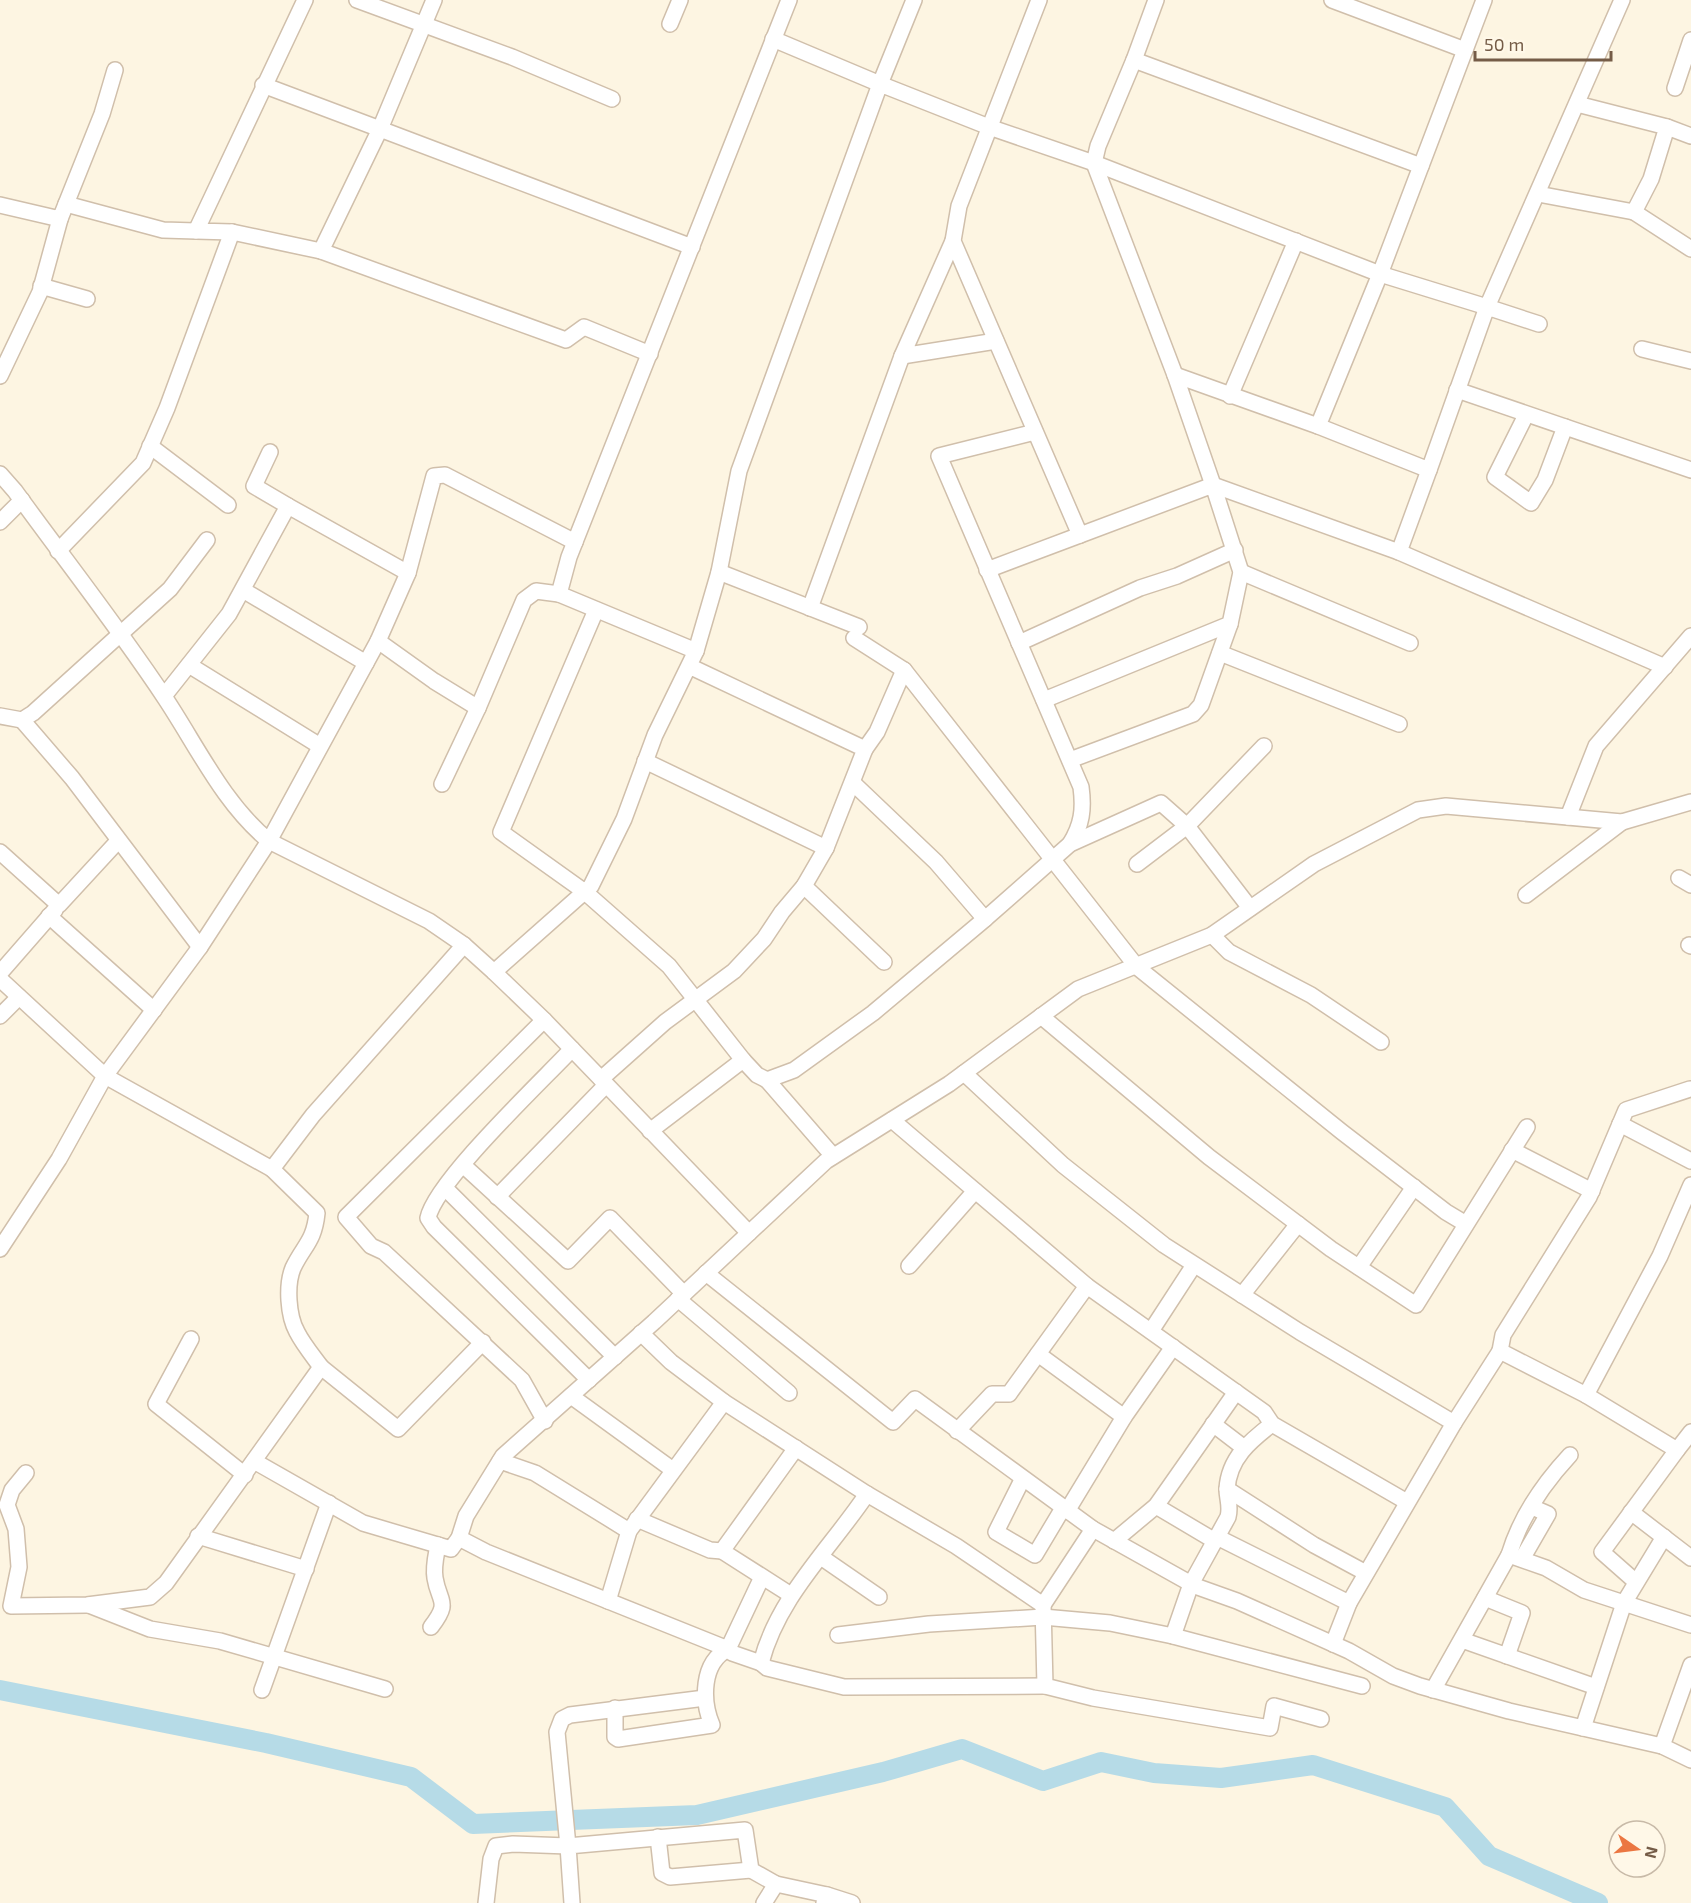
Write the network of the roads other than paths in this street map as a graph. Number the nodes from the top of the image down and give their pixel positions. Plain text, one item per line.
1 (305, 0) edge
2 (357, 0) edge
3 (434, 0) edge
4 (680, 0) edge
5 (789, 0) edge
6 (914, 0) edge
7 (1039, 0) edge
8 (1155, 0) edge
9 (1332, 0) edge
10 (1484, 0) edge
11 (1622, 0) edge
12 (1354, 4) edge
13 (670, 24) dead end
14 (423, 25) junction
15 (773, 39) junction
16 (1691, 40) edge
17 (1465, 50) junction
18 (1134, 60) junction
19 (115, 70) dead end
20 (880, 84) junction
21 (263, 85) junction
22 (1675, 87) dead end
23 (612, 99) dead end
24 (1577, 104) junction
25 (989, 127) junction
26 (1667, 127) junction
27 (380, 129) junction
28 (1691, 136) edge
29 (1094, 163) junction
30 (1421, 166) junction
31 (1538, 194) junction
32 (66, 204) junction
33 (0, 205) edge
34 (1635, 212) junction
35 (60, 219) junction
36 (196, 231) junction
37 (232, 232) junction
38 (953, 241) junction
39 (1296, 241) junction
40 (692, 247) junction
41 (1691, 249) edge
42 (321, 251) junction
43 (1380, 274) junction
44 (41, 286) junction
45 (87, 299) dead end
46 (1487, 307) junction
47 (1539, 324) dead end
48 (996, 341) junction
49 (1642, 349) dead end
50 (650, 354) junction
51 (902, 356) junction
52 (1691, 362) edge
53 (1175, 375) junction
54 (0, 376) edge
55 (1457, 390) junction
56 (1230, 396) junction
57 (1526, 415) junction
58 (1318, 426) junction
59 (1565, 427) junction
60 (1035, 432) junction
61 (150, 446) junction
62 (270, 452) dead end
63 (1429, 470) junction
64 (1691, 470) edge
65 (0, 474) edge
66 (1214, 485) junction
67 (22, 500) junction
68 (228, 505) dead end
69 (288, 506) junction
70 (0, 522) edge
71 (1080, 535) junction
72 (207, 540) dead end
73 (575, 542) junction
74 (1235, 550) junction
75 (58, 551) junction
76 (1399, 552) junction
77 (987, 570) junction
78 (719, 572) junction
79 (1241, 572) junction
80 (408, 573) junction
81 (243, 590) junction
82 (559, 594) junction
83 (810, 608) junction
84 (596, 610) junction
85 (1230, 624) junction
86 (1691, 636) edge
87 (120, 637) junction
88 (378, 641) junction
89 (1019, 643) junction
90 (1410, 644) dead end
91 (696, 651) junction
92 (1220, 653) junction
93 (366, 663) junction
94 (189, 664) junction
95 (689, 666) junction
96 (1665, 667) junction
97 (903, 670) junction
98 (164, 696) junction
99 (1044, 700) junction
100 (478, 708) junction
101 (0, 716) edge
102 (22, 720) junction
103 (1399, 724) dead end
104 (320, 746) junction
105 (1264, 746) dead end
106 (865, 749) junction
107 (1070, 760) junction
108 (645, 761) junction
109 (853, 783) junction
110 (442, 784) dead end
111 (1691, 802) edge
112 (1568, 817) junction
113 (1622, 822) junction
114 (1187, 826) junction
115 (118, 841) junction
116 (269, 841) junction
117 (1070, 844) junction
118 (826, 848) junction
119 (0, 852) edge
120 (1052, 860) junction
121 (1137, 864) dead end
122 (804, 886) junction
123 (585, 892) junction
124 (1526, 895) dead end
125 (1250, 908) junction
126 (54, 910) junction
127 (985, 919) junction
128 (1212, 935) junction
129 (464, 945) junction
130 (200, 947) junction
131 (884, 962) dead end
132 (1137, 967) junction
133 (494, 972) junction
134 (0, 973) edge
135 (0, 979) edge
136 (19, 997) junction
137 (695, 1000) junction
138 (154, 1010) junction
139 (0, 1016) edge
140 (1041, 1016) junction
141 (544, 1020) junction
142 (1381, 1042) dead end
143 (572, 1049) junction
144 (743, 1060) junction
145 (964, 1073) junction
146 (105, 1076) junction
147 (767, 1080) junction
148 (603, 1082) junction
149 (1691, 1088) edge
150 (892, 1120) junction
151 (1620, 1124) junction
152 (1527, 1127) dead end
153 (650, 1131) junction
154 (1512, 1150) junction
155 (833, 1156) junction
156 (1691, 1161) edge
157 (463, 1165) junction
158 (272, 1169) junction
159 (1691, 1185) edge
160 (1414, 1187) junction
161 (445, 1188) junction
162 (975, 1191) junction
163 (1592, 1191) junction
164 (497, 1197) junction
165 (1298, 1224) junction
166 (1466, 1224) junction
167 (749, 1233) junction
168 (0, 1249) edge
169 (1194, 1265) junction
170 (909, 1266) dead end
171 (1359, 1267) junction
172 (706, 1273) junction
173 (1087, 1286) junction
174 (1242, 1295) junction
175 (681, 1297) junction
176 (1150, 1331) junction
177 (641, 1333) junction
178 (191, 1339) dead end
179 (483, 1342) junction
180 (1173, 1347) junction
181 (1500, 1351) junction
182 (1038, 1354) junction
183 (615, 1357) junction
184 (321, 1367) junction
185 (589, 1380) junction
186 (1236, 1392) junction
187 (789, 1393) dead end
188 (1586, 1395) junction
189 (571, 1396) junction
190 (724, 1402) junction
191 (1124, 1417) junction
192 (545, 1420) junction
193 (1454, 1423) junction
194 (1213, 1424) junction
195 (1272, 1424) junction
196 (957, 1431) junction
197 (1691, 1432) edge
198 (1243, 1447) junction
199 (795, 1448) junction
200 (1677, 1450) junction
201 (1570, 1455) dead end
202 (255, 1461) junction
203 (500, 1461) junction
204 (673, 1470) junction
205 (26, 1473) dead end
206 (244, 1475) junction
207 (1022, 1480) junction
208 (1227, 1489) junction
209 (867, 1494) junction
210 (329, 1503) junction
211 (1407, 1503) junction
212 (1156, 1506) junction
213 (1065, 1510) junction
214 (1631, 1512) junction
215 (633, 1525) junction
216 (1093, 1529) junction
217 (198, 1536) junction
218 (1664, 1537) junction
219 (459, 1538) junction
220 (1216, 1539) junction
221 (1114, 1541) junction
222 (438, 1545) junction
223 (722, 1551) junction
224 (821, 1557) junction
225 (1515, 1557) junction
226 (1691, 1558) edge
227 (306, 1569) junction
228 (1366, 1573) junction
229 (762, 1577) junction
230 (1636, 1582) junction
231 (1191, 1584) junction
232 (790, 1595) junction
233 (879, 1597) dead end
234 (1485, 1599) junction
235 (609, 1601) junction
236 (1349, 1603) junction
237 (1624, 1603) junction
238 (87, 1605) junction
239 (1043, 1611) junction
240 (1691, 1626) edge
241 (431, 1627) dead end
242 (838, 1635) dead end
243 (1173, 1636) junction
244 (1461, 1640) junction
245 (1333, 1644) junction
246 (728, 1649) junction
247 (275, 1655) junction
248 (1507, 1656) junction
249 (761, 1664) junction
250 (1691, 1665) edge
251 (1045, 1686) junction
252 (1362, 1686) dead end
253 (1596, 1687) junction
254 (385, 1689) dead end
255 (262, 1690) dead end
256 (1433, 1690) junction
257 (705, 1698) junction
258 (615, 1708) junction
259 (1321, 1719) dead end
260 (1583, 1728) junction
261 (1662, 1746) junction
262 (1691, 1760) edge
263 (658, 1838) junction
264 (567, 1840) junction
265 (751, 1870) junction
266 (776, 1884) junction
267 (826, 1899) edge
268 (486, 1903) edge
269 (572, 1903) edge
270 (764, 1903) edge
271 (852, 1903) edge

1 - 21 street
2 - 14 street
3 - 14 street
4 - 13 street
5 - 15 street
6 - 20 street
7 - 25 street
8 - 18 street
9 - 12 street
10 - 17 street
11 - 24 street
12 - 17 street
14 - 23 street
14 - 27 street
15 - 20 street
15 - 40 street
16 - 22 street
17 - 30 street
18 - 29 street
18 - 30 street
19 - 32 street
20 - 25 street
20 - 78 street
21 - 27 street
21 - 36 street
24 - 26 street
24 - 31 street
25 - 29 street
25 - 38 street
26 - 28 street
26 - 34 street
27 - 40 street
27 - 42 street
29 - 39 street
29 - 53 street
30 - 43 street
31 - 34 street
31 - 46 street
32 - 35 street
32 - 36 street
33 - 35 street
34 - 41 street
35 - 44 street
36 - 37 street
37 - 42 street
37 - 61 street
38 - 48 street
38 - 51 street
39 - 43 street
39 - 56 street
40 - 50 street
42 - 50 street
43 - 46 street
43 - 58 street
44 - 45 street
44 - 54 street
46 - 47 street
46 - 55 street
48 - 51 street
48 - 60 street
49 - 52 street
50 - 73 street
51 - 83 street
53 - 56 street
53 - 66 street
55 - 57 street
55 - 63 street
56 - 58 street
57 - 59 street
57 - 59 street
58 - 63 street
59 - 64 street
60 - 71 street
60 - 77 street
61 - 68 street
61 - 75 street
62 - 69 street
63 - 76 street
65 - 67 street
66 - 71 street
66 - 74 street
66 - 76 street
67 - 70 street
67 - 75 street
69 - 80 street
69 - 81 street
71 - 77 street
72 - 87 street
73 - 80 street
73 - 82 street
74 - 79 street
74 - 89 street
75 - 87 street
76 - 96 street
77 - 89 street
78 - 83 street
78 - 91 street
79 - 85 street
79 - 90 street
80 - 88 street
81 - 93 street
81 - 94 street
82 - 84 street
82 - 100 street
83 - 97 street
84 - 91 street
84 - 123 street
85 - 92 street
85 - 99 street
86 - 96 street
87 - 98 street
87 - 102 street
88 - 93 street
88 - 100 street
89 - 99 street
91 - 95 street
92 - 103 street
92 - 107 street
93 - 104 street
94 - 98 street
94 - 104 street
95 - 106 street
95 - 108 street
96 - 112 street
97 - 106 street
97 - 120 street
98 - 116 street
99 - 107 street
100 - 110 street
101 - 102 street
102 - 115 street
104 - 116 street
105 - 114 street
106 - 109 street
107 - 117 street
108 - 118 street
108 - 123 street
109 - 118 street
109 - 127 street
111 - 113 street
112 - 113 street
112 - 125 street
113 - 124 street
114 - 117 street
114 - 121 street
114 - 125 street
115 - 126 street
115 - 130 street
116 - 129 street
116 - 130 street
117 - 120 street
118 - 122 street
119 - 126 street
120 - 127 street
120 - 132 street
122 - 131 street
122 - 137 street
123 - 133 street
123 - 137 street
125 - 128 street
126 - 134 street
126 - 138 street
127 - 147 street
128 - 132 street
128 - 142 street
129 - 133 street
129 - 158 street
130 - 138 street
132 - 140 street
132 - 160 street
133 - 141 street
135 - 136 street
136 - 139 street
136 - 146 street
137 - 144 street
137 - 148 street
138 - 146 street
140 - 145 street
140 - 165 street
141 - 143 street
141 - 179 street
143 - 148 street
143 - 157 street
144 - 147 street
144 - 153 street
145 - 150 street
145 - 169 street
146 - 158 street
146 - 168 street
147 - 155 street
148 - 153 street
148 - 164 street
149 - 151 street
150 - 155 street
150 - 162 street
151 - 156 street
151 - 163 street
152 - 154 street
153 - 167 street
154 - 163 street
154 - 166 street
155 - 167 street
157 - 161 street
157 - 164 street
158 - 184 street
159 - 188 street
160 - 166 street
160 - 171 street
161 - 183 street
161 - 185 street
162 - 170 street
162 - 173 street
163 - 181 street
164 - 175 street
165 - 171 street
165 - 174 street
166 - 171 street
167 - 172 street
169 - 174 street
169 - 176 street
172 - 175 street
172 - 196 street
173 - 176 street
173 - 182 street
174 - 193 street
175 - 177 street
175 - 187 street
176 - 180 street
177 - 183 street
177 - 190 street
178 - 206 street
179 - 184 street
179 - 192 street
180 - 186 street
180 - 191 street
181 - 188 street
181 - 193 street
182 - 191 street
182 - 196 street
183 - 185 street
184 - 202 street
185 - 189 street
186 - 194 street
186 - 195 street
188 - 200 street
189 - 192 street
189 - 204 street
190 - 199 street
190 - 204 street
191 - 213 street
192 - 203 street
193 - 211 street
194 - 198 street
194 - 212 street
195 - 198 street
195 - 211 street
196 - 207 street
197 - 200 street
198 - 208 street
199 - 209 street
199 - 223 street
200 - 214 street
201 - 225 street
202 - 206 street
202 - 210 street
203 - 215 street
203 - 219 street
204 - 215 street
205 - 238 street
206 - 217 street
207 - 213 street
207 - 213 street
208 - 220 street
208 - 228 street
209 - 224 street
209 - 239 street
210 - 222 street
210 - 227 street
211 - 228 street
212 - 220 street
212 - 221 street
213 - 216 street
214 - 218 street
214 - 230 street
215 - 223 street
215 - 235 street
216 - 221 street
216 - 239 street
217 - 227 street
217 - 238 street
218 - 226 street
218 - 230 street
219 - 222 street
219 - 235 street
220 - 231 street
220 - 236 street
221 - 231 street
222 - 241 street
223 - 229 street
224 - 232 street
224 - 233 street
225 - 234 street
225 - 237 street
227 - 247 street
228 - 236 street
229 - 232 street
229 - 246 street
230 - 237 street
231 - 243 street
231 - 245 street
232 - 249 street
234 - 244 street
234 - 248 street
235 - 246 street
236 - 245 street
237 - 240 street
237 - 253 street
238 - 247 street
239 - 242 street
239 - 243 street
239 - 251 street
243 - 252 street
244 - 248 street
244 - 256 street
245 - 256 street
246 - 249 street
246 - 257 street
247 - 254 street
247 - 255 street
248 - 253 street
249 - 251 street
250 - 261 street
251 - 259 street
253 - 260 street
256 - 260 street
257 - 258 street
257 - 258 street
258 - 264 street
260 - 261 street
261 - 262 street
263 - 264 street
263 - 265 street
263 - 265 street
264 - 268 street
264 - 269 street
265 - 266 street
266 - 267 street
266 - 270 street
267 - 271 street

